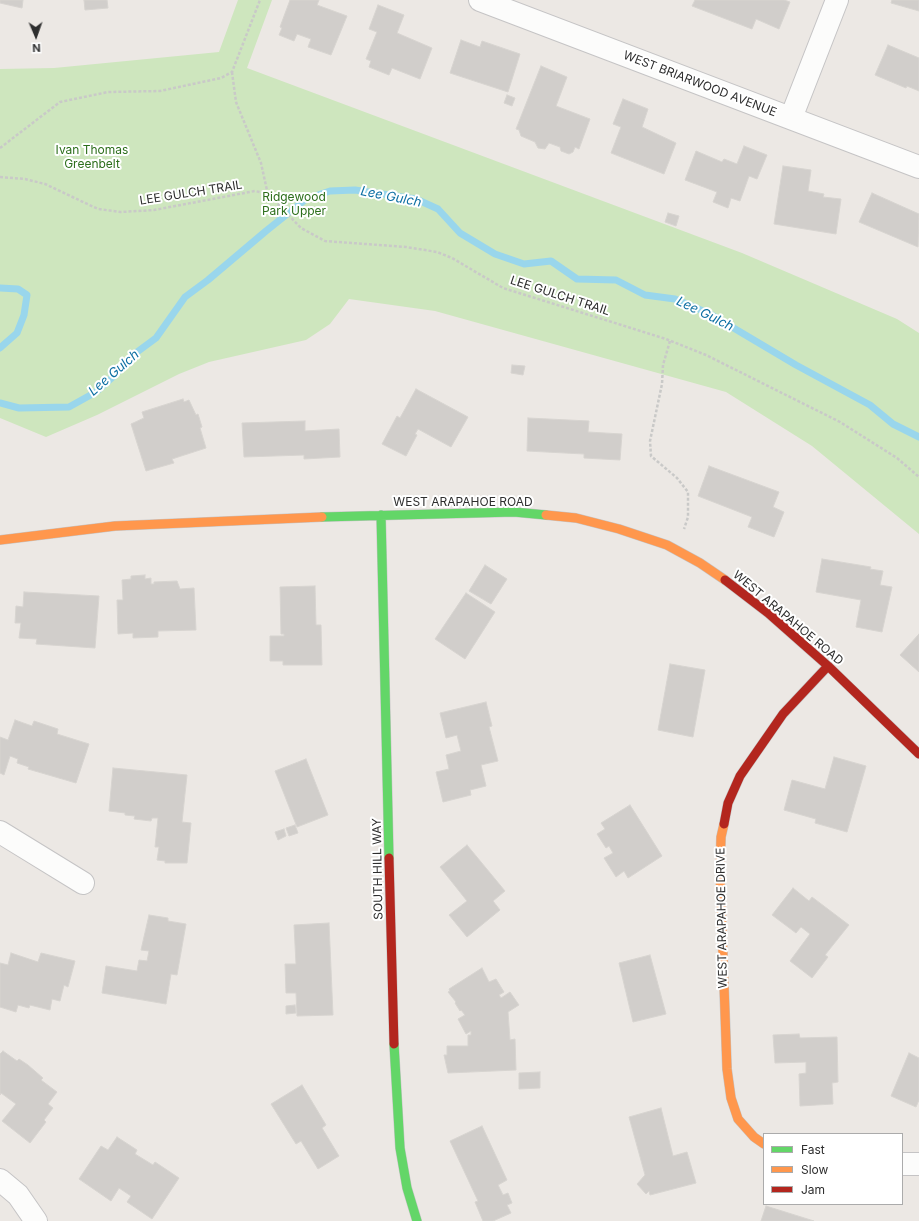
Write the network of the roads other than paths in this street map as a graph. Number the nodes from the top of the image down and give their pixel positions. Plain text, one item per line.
1 (480, 0) edge
2 (837, 0) edge
3 (505, 4) edge
4 (790, 118) junction
5 (919, 167) edge
6 (381, 515) junction
7 (0, 540) edge
8 (828, 666) junction
9 (919, 754) edge
10 (0, 832) edge
11 (82, 883) dead end
12 (763, 1143) edge
13 (903, 1164) edge
14 (919, 1164) edge
15 (0, 1180) edge
16 (36, 1221) edge
17 (417, 1221) edge

1 - 3 street, WEST BRIARWOOD AVENUE
2 - 4 street
3 - 4 street, WEST BRIARWOOD AVENUE
4 - 5 street, WEST BRIARWOOD AVENUE
6 - 7 street, WEST ARAPAHOE ROAD
6 - 8 street, WEST ARAPAHOE ROAD
6 - 17 street, SOUTH HILL WAY
8 - 9 street, WEST ARAPAHOE ROAD
8 - 12 street, WEST ARAPAHOE DRIVE
10 - 11 street
13 - 14 street
15 - 16 street

